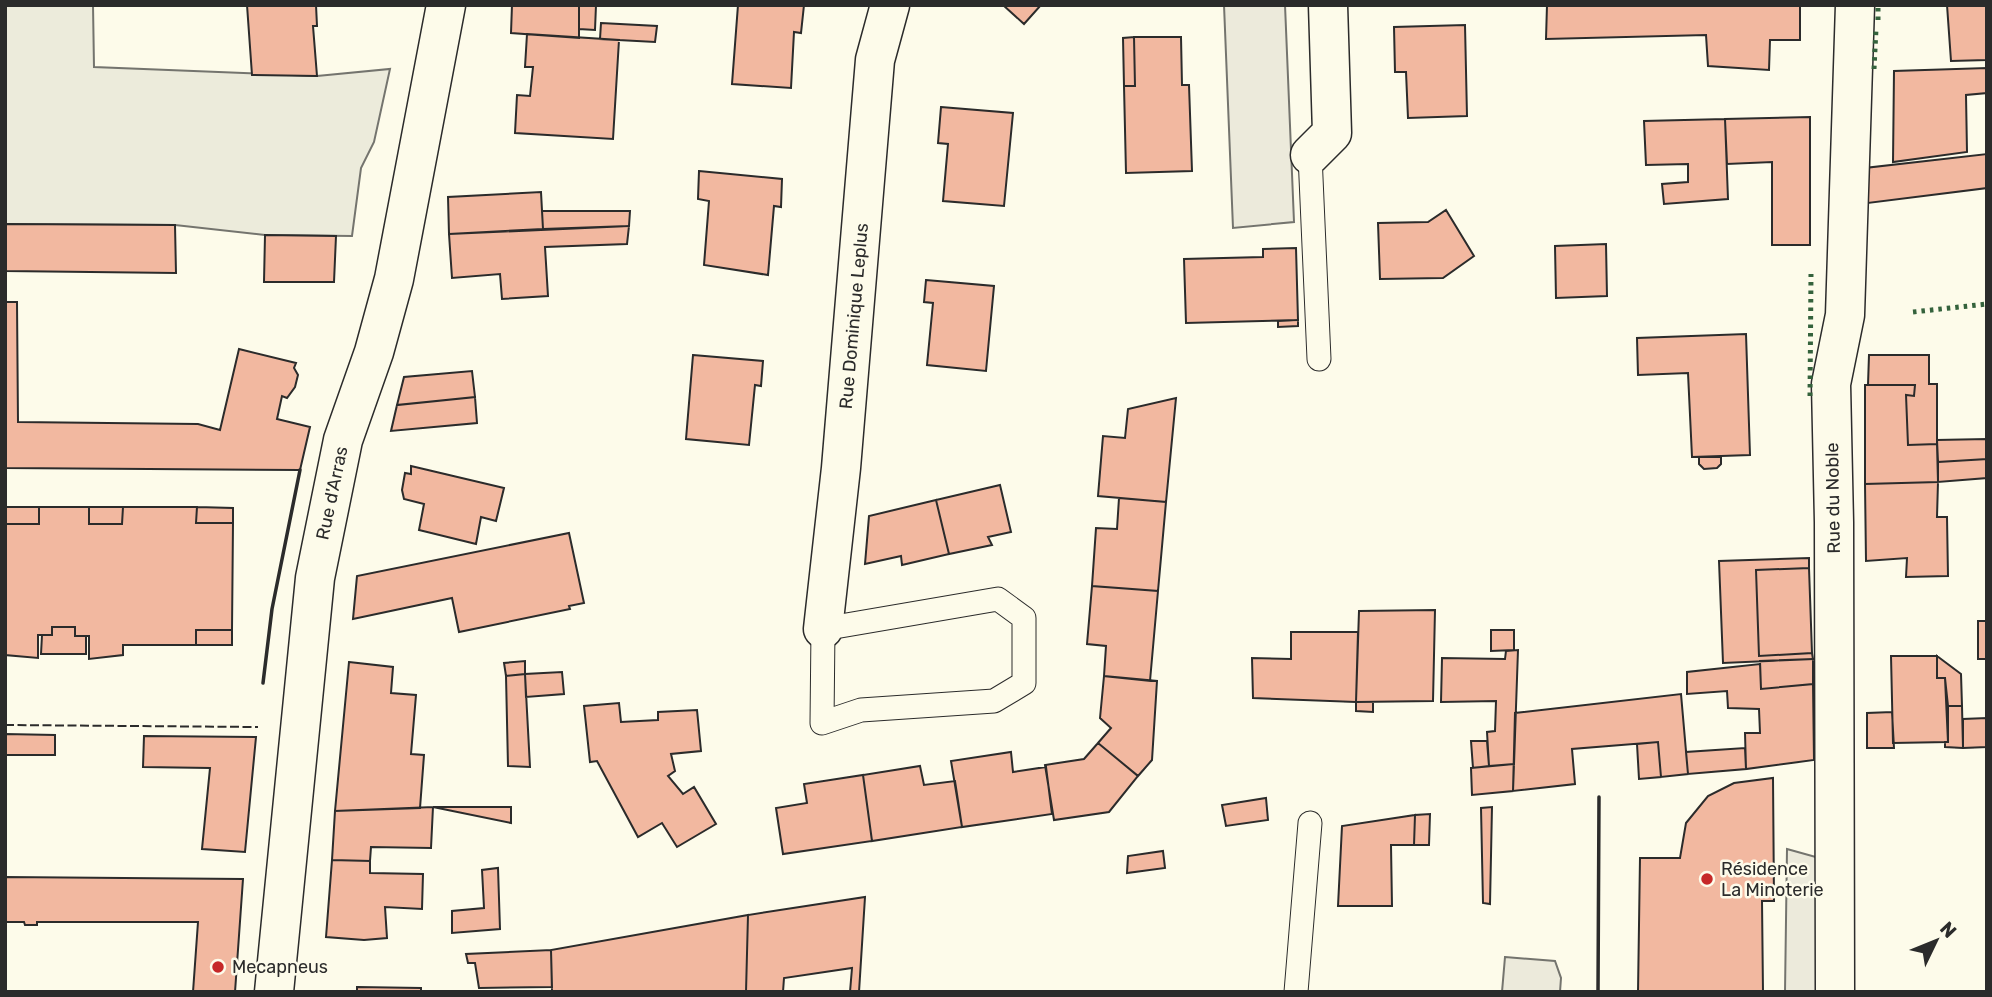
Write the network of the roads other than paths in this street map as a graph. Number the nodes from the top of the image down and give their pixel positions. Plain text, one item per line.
1 (446, 5) edge
2 (890, 5) edge
3 (1328, 5) edge
4 (1855, 5) edge
5 (1310, 155) joint
6 (1319, 359) dead end
7 (823, 629) junction
8 (1310, 823) dead end
9 (274, 992) edge
10 (1296, 992) edge
11 (1835, 992) edge

1 - 9 street, Rue d'Arras
2 - 7 street, Rue Dominique Leplus
3 - 5 street
4 - 11 street, Rue du Noble
5 - 6 lane
7 - 7 lane
8 - 10 lane

